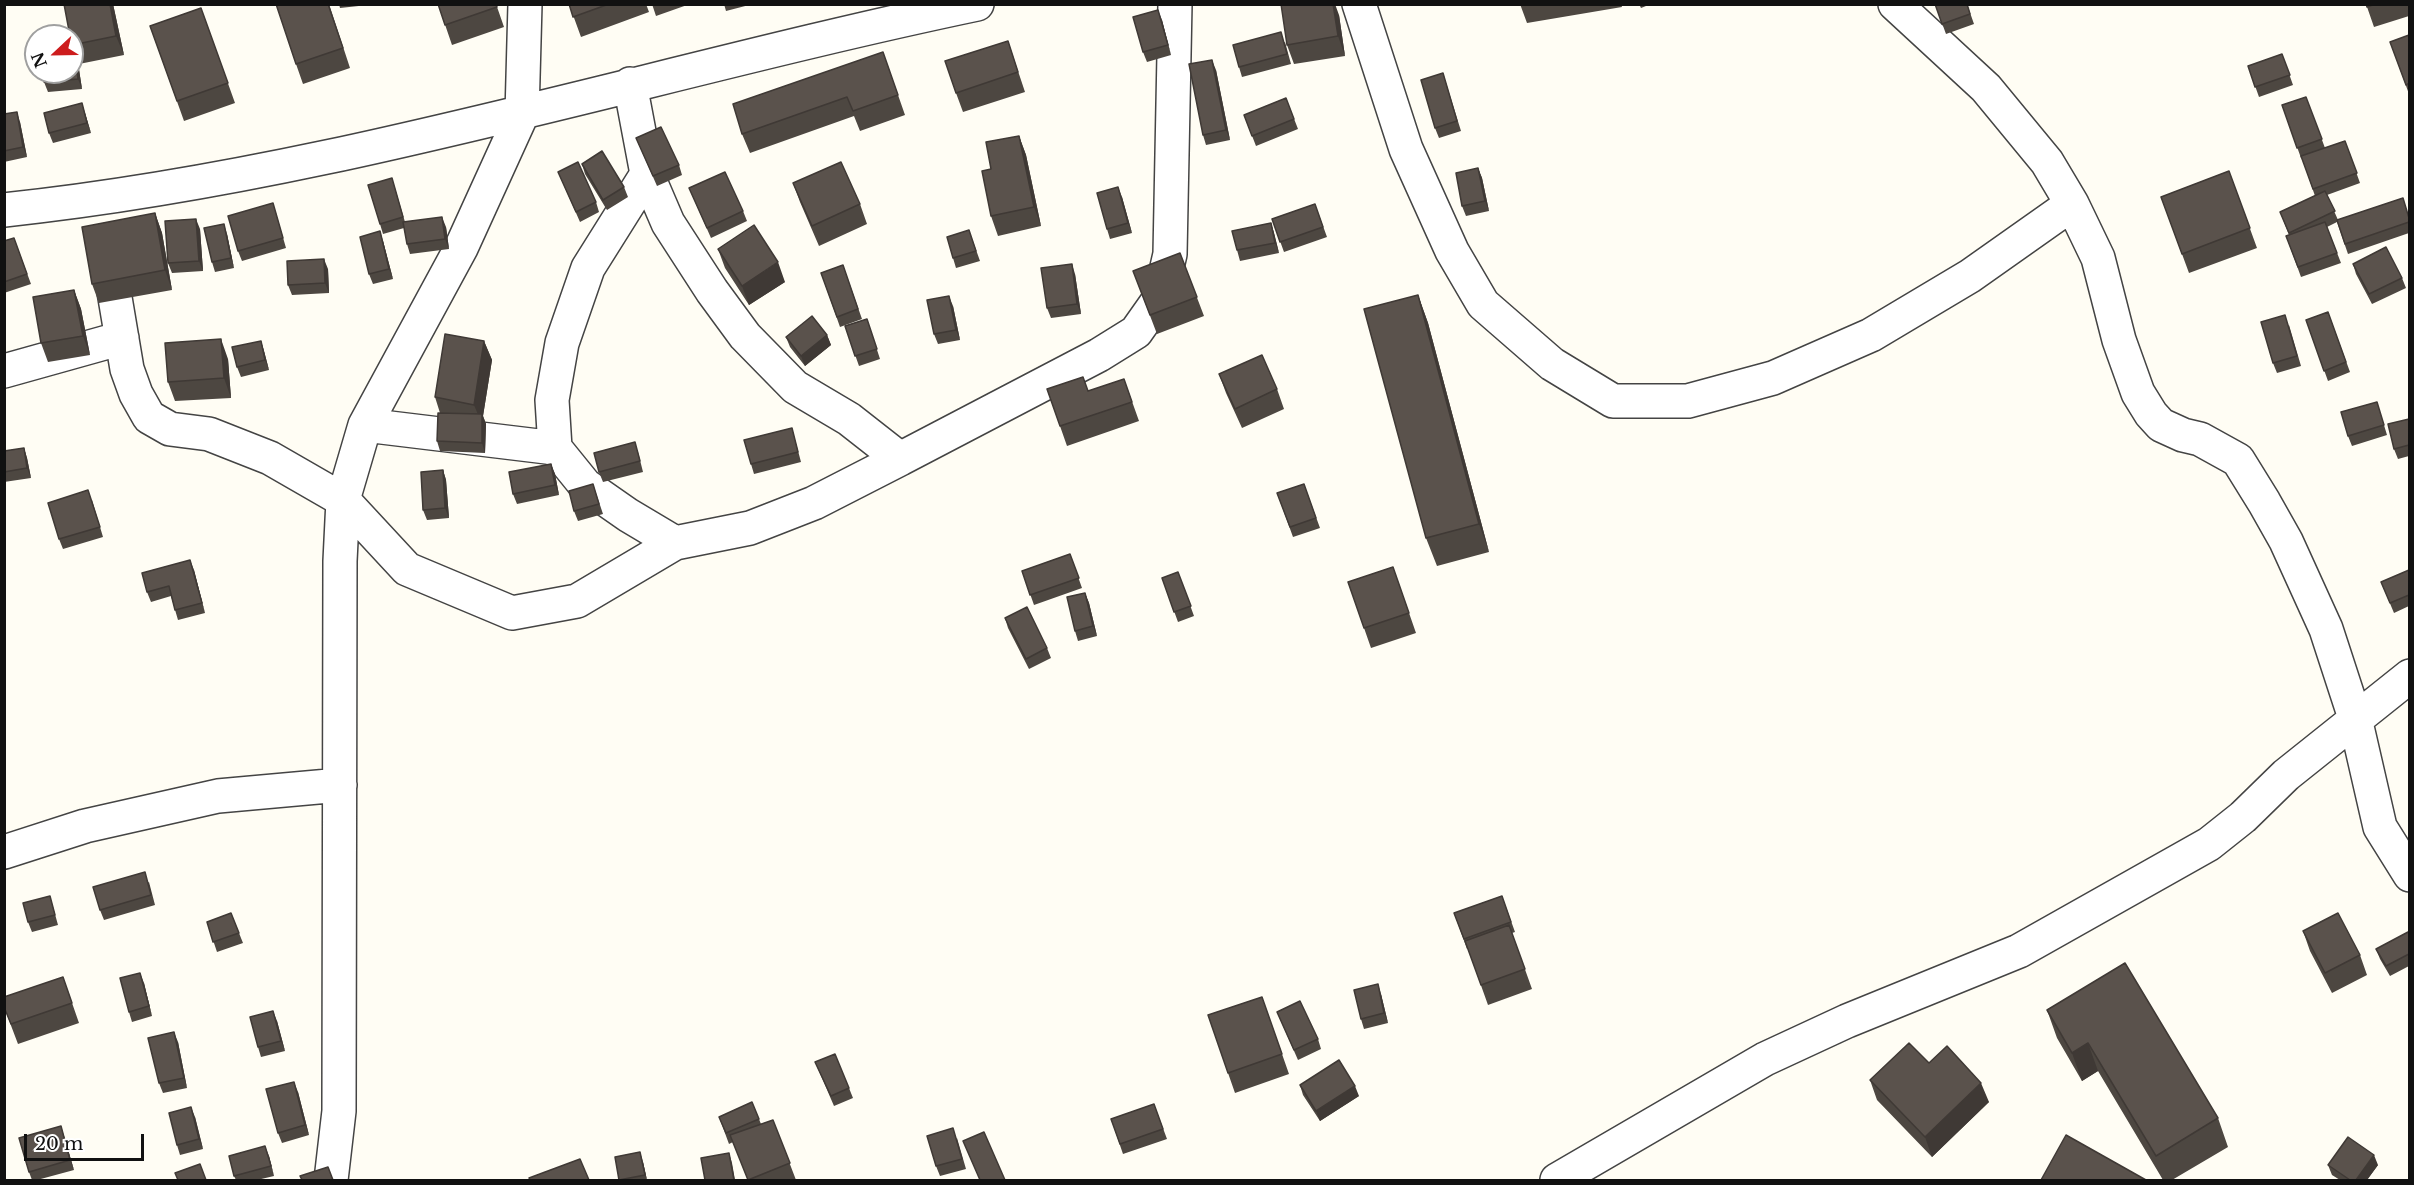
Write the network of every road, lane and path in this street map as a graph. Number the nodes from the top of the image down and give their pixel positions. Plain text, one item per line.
1 (525, 4) edge
2 (977, 4) edge
3 (1175, 4) edge
4 (1359, 4) edge
5 (1895, 4) edge
6 (630, 84) junction
7 (522, 114) junction
8 (647, 174) junction
9 (97, 200) junction
10 (2072, 204) junction
11 (4, 210) edge
12 (122, 338) junction
13 (4, 371) edge
14 (365, 425) junction
15 (555, 448) junction
16 (900, 459) junction
17 (343, 500) junction
18 (675, 543) junction
19 (2409, 676) edge
20 (2355, 718) junction
21 (340, 785) junction
22 (4, 852) edge
23 (2409, 875) edge
24 (331, 1180) edge
25 (1557, 1180) edge

1 - 7 street
2 - 6 street
3 - 16 street
4 - 10 street
5 - 10 street
6 - 7 street
6 - 8 street
7 - 9 street
7 - 14 street
8 - 15 street
8 - 16 street
9 - 11 street
9 - 12 street
10 - 20 street
12 - 13 street
12 - 17 street
14 - 15 street
14 - 17 street
15 - 18 street
16 - 18 street
17 - 18 street
17 - 21 street
19 - 20 street
20 - 23 street
20 - 25 street
21 - 22 street
21 - 24 street

